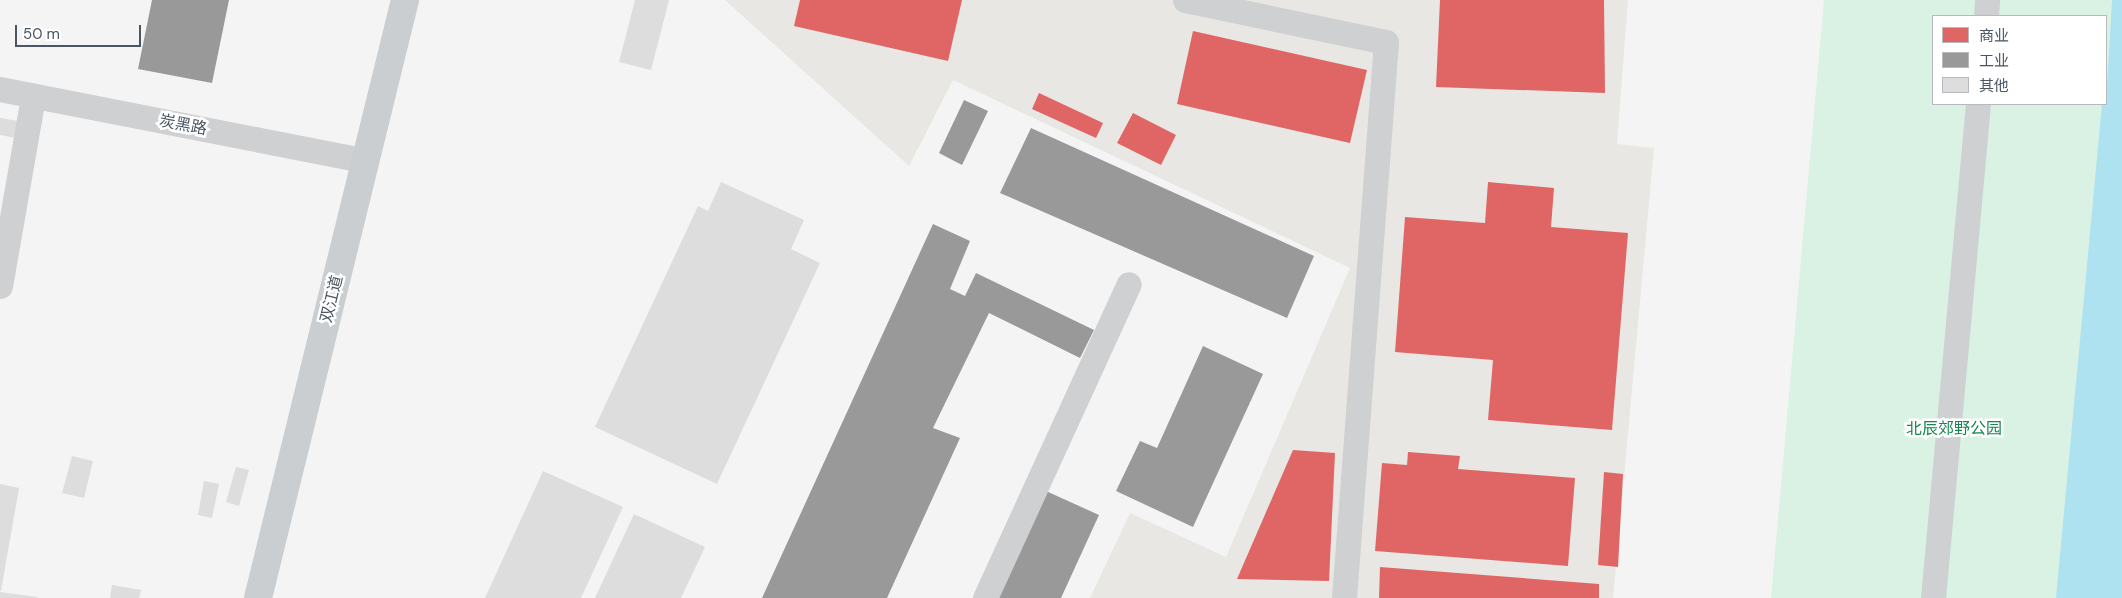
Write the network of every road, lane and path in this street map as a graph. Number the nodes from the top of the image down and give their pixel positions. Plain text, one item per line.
1 (406, 0) edge
2 (1185, 0) edge
3 (1987, 0) edge
4 (1986, 15) edge
5 (0, 90) edge
6 (33, 96) junction
7 (1978, 105) edge
8 (366, 162) junction
9 (1129, 284) dead end
10 (0, 286) edge
11 (258, 598) edge
12 (985, 598) edge
13 (1344, 598) edge
14 (1933, 598) edge

1 - 8 main road, 双江道
2 - 13 street
3 - 4 street
5 - 6 street, 炭黑路
6 - 8 street, 炭黑路
6 - 10 street
7 - 14 street
8 - 11 main road, 双江道
9 - 12 street

